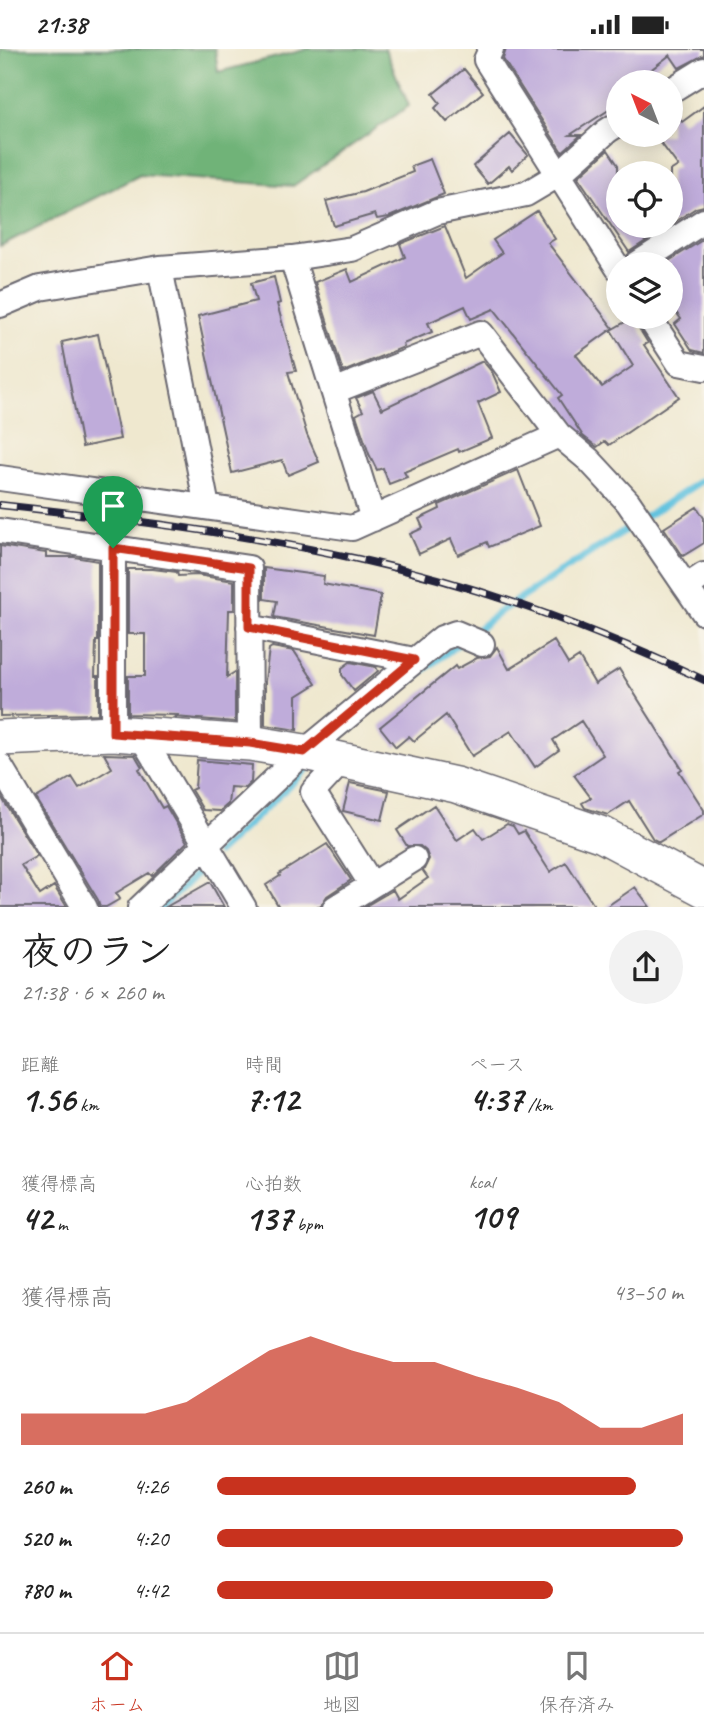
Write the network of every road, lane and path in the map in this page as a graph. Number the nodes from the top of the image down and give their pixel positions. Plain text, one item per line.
1 (491, 49) edge
2 (704, 70) edge
3 (683, 83) edge
4 (606, 132) edge
5 (558, 175) junction
6 (704, 221) edge
7 (608, 252) edge
8 (656, 252) edge
9 (292, 258) junction
10 (160, 268) junction
11 (0, 305) edge
12 (657, 329) edge
13 (704, 369) edge
14 (334, 391) junction
15 (559, 435) junction
16 (0, 478) edge
17 (207, 507) junction
18 (373, 519) junction
19 (0, 531) edge
20 (113, 548) junction
21 (695, 581) edge
22 (704, 613) edge
23 (249, 627) junction
24 (472, 640) dead end
25 (414, 660) junction
26 (127, 734) junction
27 (0, 738) edge
28 (250, 743) junction
29 (323, 756) junction
30 (0, 766) edge
31 (211, 853) junction
32 (414, 859) dead end
33 (372, 885) junction
34 (704, 889) edge
35 (84, 907) edge
36 (141, 907) edge
37 (243, 907) edge
38 (337, 907) edge

1 - 5 street
2 - 3 street
4 - 5 street
5 - 7 street
5 - 9 street
6 - 8 street
9 - 10 street
9 - 14 street
10 - 11 street
10 - 17 street
12 - 13 street
14 - 15 street
14 - 18 street
15 - 18 street
15 - 21 street
16 - 17 street
17 - 18 street
19 - 20 street
20 - 23 street
20 - 26 street
21 - 22 street
23 - 25 street
23 - 28 street
24 - 25 street
25 - 29 street
26 - 27 street
26 - 28 street
26 - 31 street
28 - 29 street
29 - 31 street
29 - 33 street
29 - 34 street
30 - 35 street
31 - 36 street
31 - 37 street
32 - 33 street
33 - 38 street

